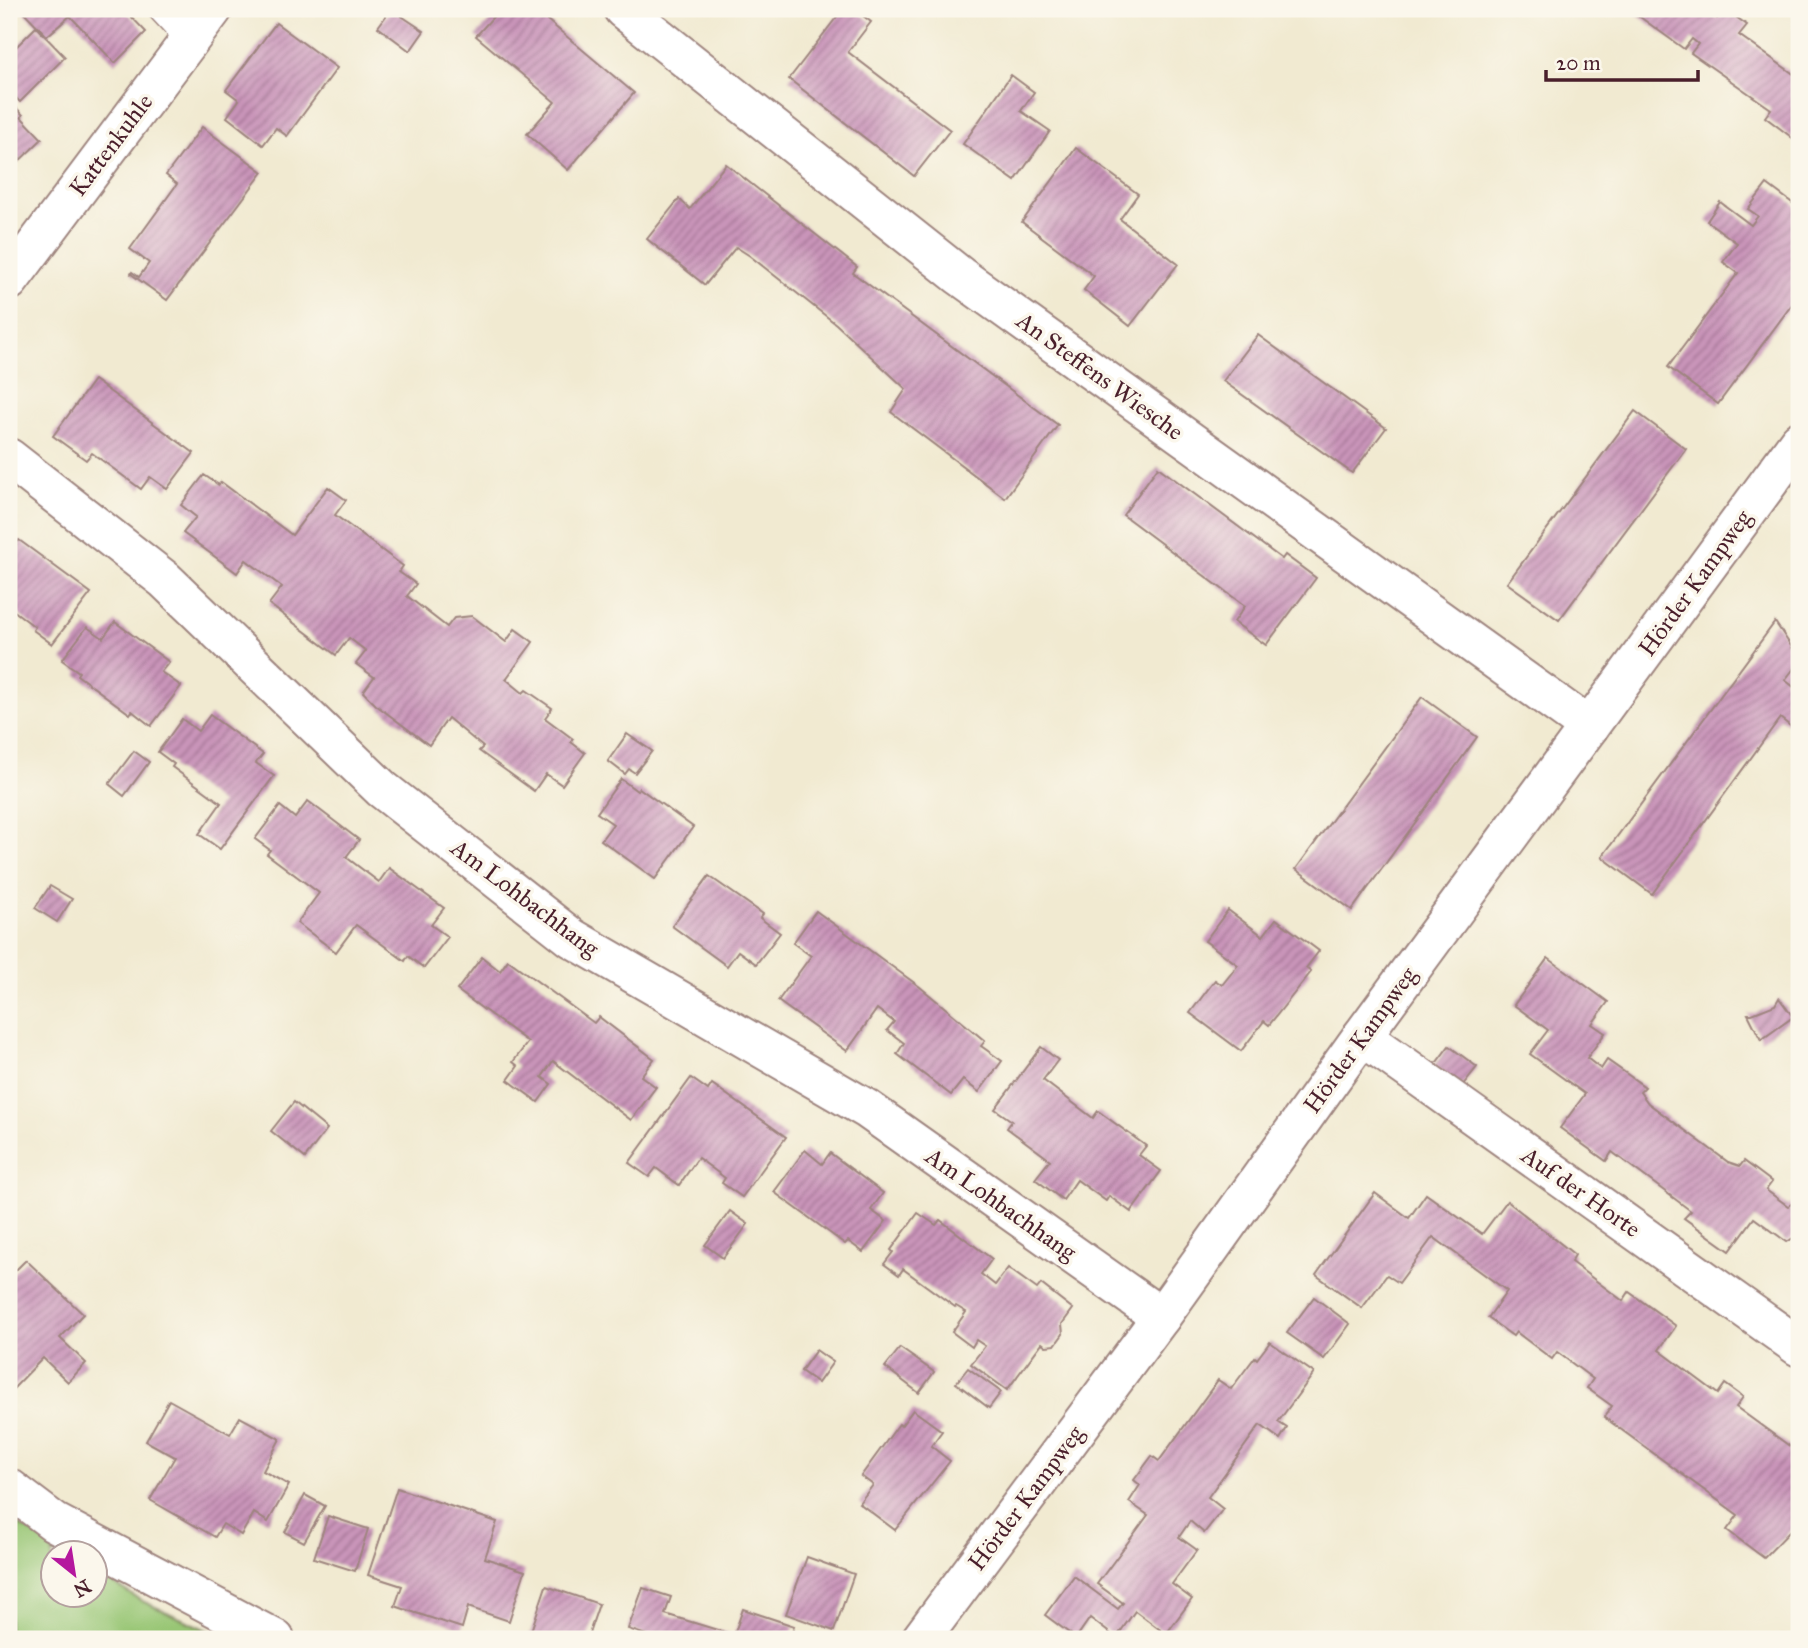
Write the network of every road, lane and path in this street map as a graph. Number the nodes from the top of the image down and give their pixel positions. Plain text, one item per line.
1 (164, 9) edge
2 (623, 9) edge
3 (202, 23) edge
4 (9, 281) edge
5 (1799, 441) edge
6 (9, 458) edge
7 (1590, 727) junction
8 (1362, 1037) junction
9 (1161, 1317) junction
10 (1799, 1347) edge
11 (9, 1488) edge
12 (275, 1639) edge
13 (921, 1639) edge

1 - 3 lane
2 - 7 street, An Steffens Wiesche
3 - 4 street, Kattenkuhle
5 - 7 street, Hörder Kampweg
6 - 9 street, Am Lohbachhang
7 - 8 street, Hörder Kampweg
8 - 9 street, Hörder Kampweg
8 - 10 street, Auf der Horte
9 - 13 street, Hörder Kampweg
11 - 12 street

